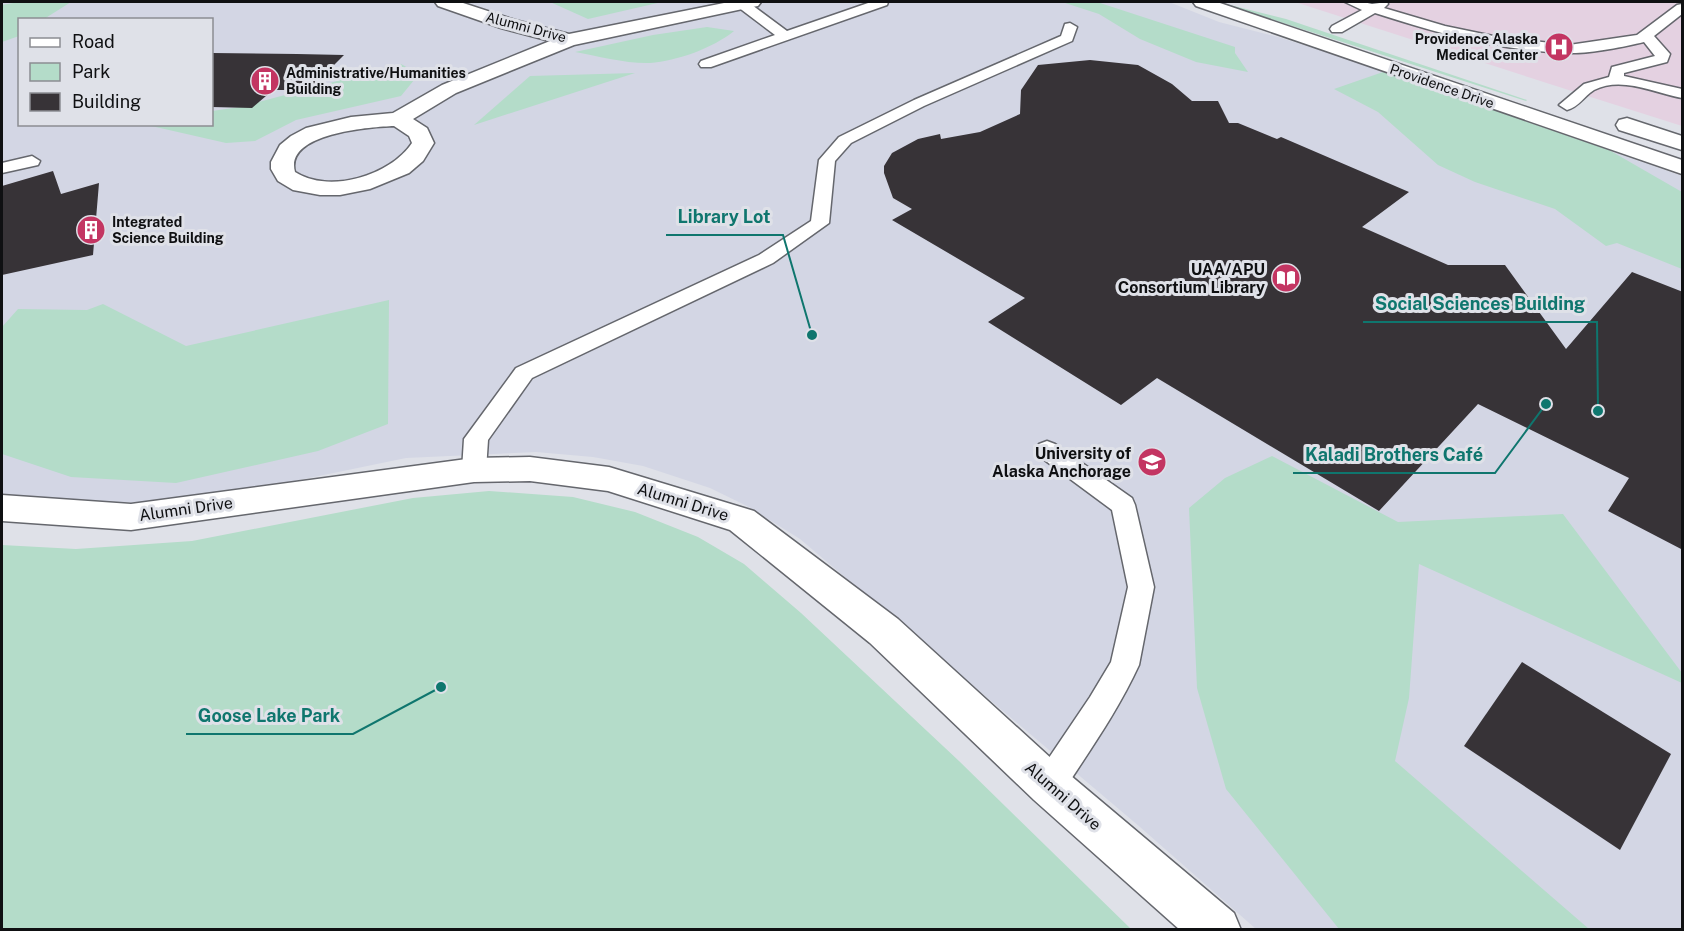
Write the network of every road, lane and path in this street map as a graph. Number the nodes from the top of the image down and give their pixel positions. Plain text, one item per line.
1 (444, 2) edge
2 (882, 2) edge
3 (1202, 2) edge
4 (1351, 2) edge
5 (747, 3) edge
6 (1380, 5) edge
7 (1683, 8) edge
8 (1316, 22) dead end
9 (1070, 27) dead end
10 (1337, 29) junction
11 (785, 36) junction
12 (1359, 36) dead end
13 (1646, 36) junction
14 (569, 40) junction
15 (706, 64) dead end
16 (1616, 82) junction
17 (1683, 94) edge
18 (1545, 98) dead end
19 (1567, 105) junction
20 (398, 119) junction
21 (1683, 143) edge
22 (32, 161) dead end
23 (1683, 167) edge
24 (2, 168) edge
25 (1047, 450) dead end
26 (474, 470) junction
27 (2, 508) edge
28 (1049, 785) junction
29 (1217, 930) edge

1 - 14 street, Alumni Drive
2 - 11 lane
3 - 23 street, Providence Drive
4 - 6 lane
5 - 11 lane
5 - 14 street, Alumni Drive
6 - 10 lane
6 - 13 lane
7 - 13 lane
8 - 10 street
9 - 26 lane
10 - 12 street
11 - 15 lane
13 - 16 lane
14 - 20 street
16 - 17 lane
16 - 19 lane
18 - 19 street
19 - 21 street
20 - 20 street
22 - 24 lane
25 - 28 lane
26 - 27 street, Alumni Drive
26 - 28 street, Alumni Drive
28 - 29 street, Alumni Drive

